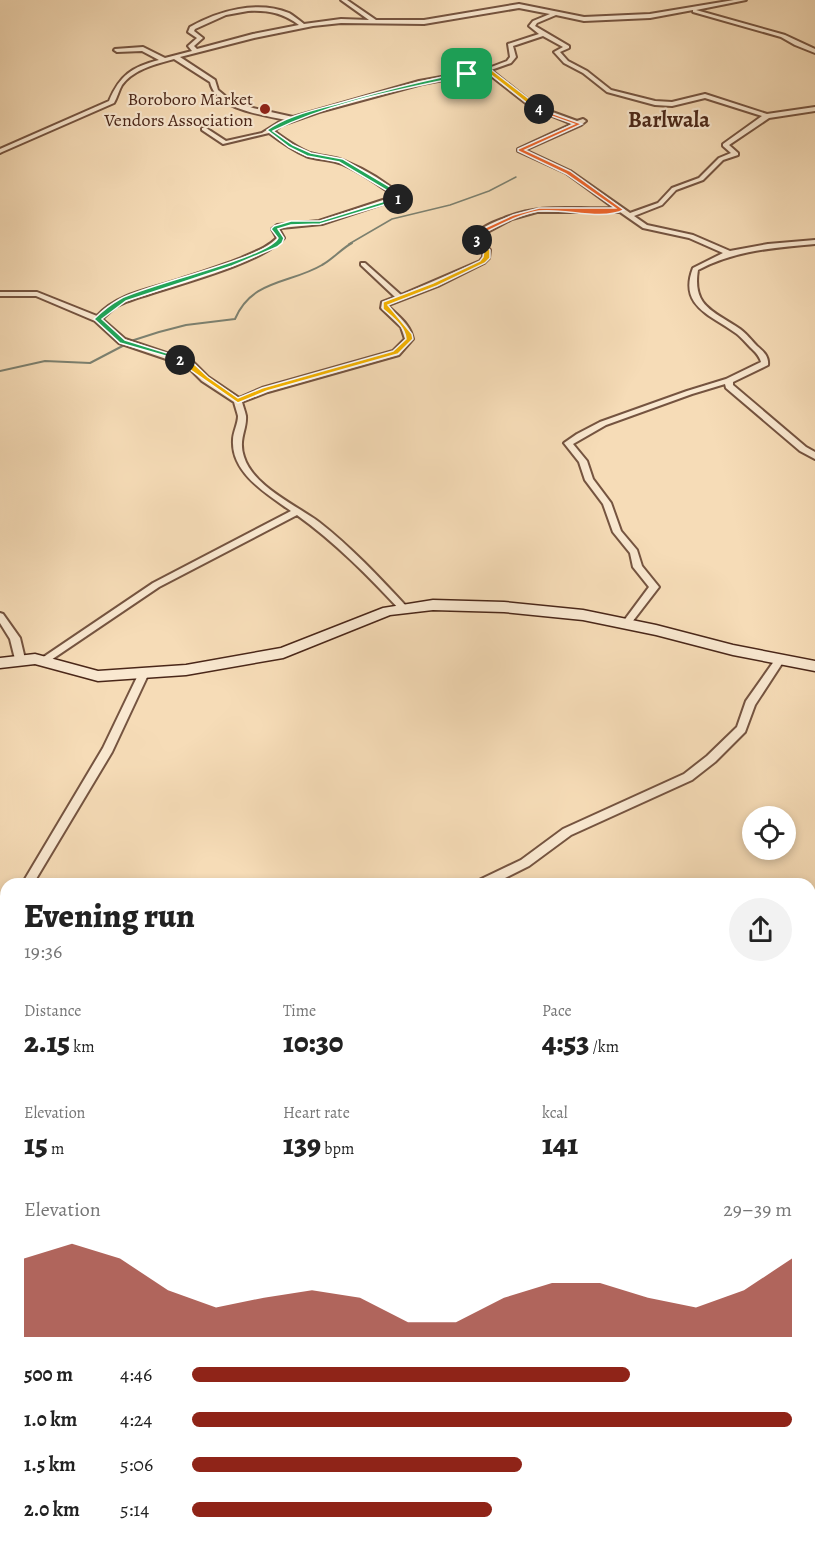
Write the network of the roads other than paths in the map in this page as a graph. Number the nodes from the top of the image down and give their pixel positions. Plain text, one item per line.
1 (240, 0) edge
2 (344, 0) edge
3 (518, 0) edge
4 (743, 0) edge
5 (531, 6) junction
6 (251, 8) junction
7 (692, 11) junction
8 (556, 13) junction
9 (374, 21) junction
10 (303, 26) junction
11 (543, 34) junction
12 (117, 50) dead end
13 (195, 51) junction
14 (815, 51) edge
15 (175, 57) junction
16 (164, 60) junction
17 (487, 70) junction
18 (815, 109) edge
19 (767, 116) junction
20 (293, 118) junction
21 (204, 129) dead end
22 (269, 130) junction
23 (0, 142) edge
24 (8, 147) junction
25 (0, 151) edge
26 (621, 210) junction
27 (629, 216) junction
28 (815, 243) edge
29 (728, 253) junction
30 (363, 264) dead end
31 (0, 294) edge
32 (399, 297) junction
33 (98, 319) junction
34 (729, 381) junction
35 (238, 401) junction
36 (815, 456) edge
37 (298, 511) junction
38 (403, 608) junction
39 (0, 616) edge
40 (626, 624) junction
41 (20, 659) junction
42 (780, 659) junction
43 (45, 660) junction
44 (0, 663) edge
45 (815, 666) edge
46 (143, 675) junction
47 (31, 878) edge
48 (494, 878) edge

1 - 6 street
2 - 9 street
3 - 5 street
4 - 7 street
5 - 8 street
5 - 9 street
6 - 10 street
6 - 13 street
7 - 8 street
7 - 14 street
8 - 11 street
9 - 10 street
10 - 13 street
11 - 17 street
11 - 19 street
12 - 16 street
13 - 15 street
15 - 16 street
15 - 20 street
16 - 24 street
17 - 20 street
17 - 26 street
18 - 19 street
19 - 27 street
20 - 22 street
21 - 22 street
22 - 33 street
23 - 24 street
24 - 25 street
26 - 27 street
26 - 32 street
27 - 29 street
28 - 29 street
29 - 34 street
30 - 32 street
31 - 33 street
32 - 35 street
33 - 35 street
34 - 36 street
34 - 40 street
35 - 37 street
37 - 38 street
37 - 43 street
38 - 40 street
38 - 46 street
39 - 41 street
40 - 42 street
41 - 43 street
41 - 44 street
42 - 45 street
42 - 48 street
43 - 46 street
46 - 47 street

